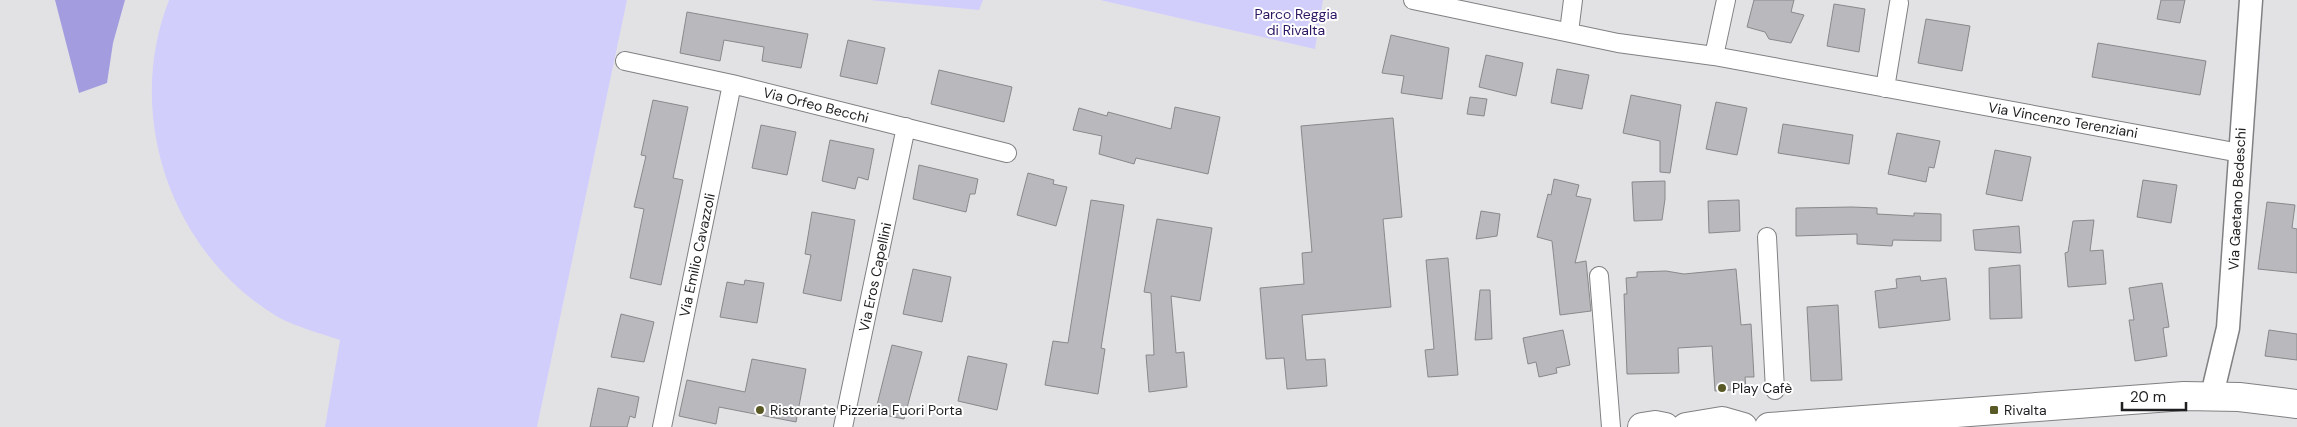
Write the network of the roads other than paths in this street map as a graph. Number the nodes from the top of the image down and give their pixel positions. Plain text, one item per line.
1 (1413, 0) edge
2 (1573, 0) edge
3 (1726, 0) edge
4 (2251, 0) edge
5 (1899, 3) dead end
6 (1569, 32) junction
7 (1714, 56) junction
8 (625, 61) dead end
9 (732, 84) junction
10 (1885, 88) junction
11 (906, 127) junction
12 (1007, 152) dead end
13 (2240, 153) junction
14 (1767, 237) dead end
15 (1598, 276) dead end
16 (1774, 390) dead end
17 (2212, 395) junction
18 (2297, 404) edge
19 (662, 427) edge
20 (843, 427) edge
21 (1611, 427) edge
22 (1642, 427) edge
23 (1665, 427) edge
24 (1686, 427) edge
25 (1743, 427) edge
26 (1769, 427) edge

1 - 6 street, Via Vincenzo Terenziani
2 - 6 street
3 - 7 street
4 - 13 street, Via Gaetano Bedeschi
5 - 10 street
6 - 7 street, Via Vincenzo Terenziani
7 - 10 street, Via Vincenzo Terenziani
8 - 9 street, Via Orfeo Becchi
9 - 11 street, Via Orfeo Becchi
9 - 19 street, Via Emilio Cavazzoli
10 - 13 street, Via Vincenzo Terenziani
11 - 12 street, Via Orfeo Becchi
11 - 20 street, Via Eros Capellini
13 - 17 street, Via Gaetano Bedeschi
14 - 16 street
15 - 21 street
17 - 18 main road
17 - 26 main road
22 - 23 main road
24 - 25 main road

